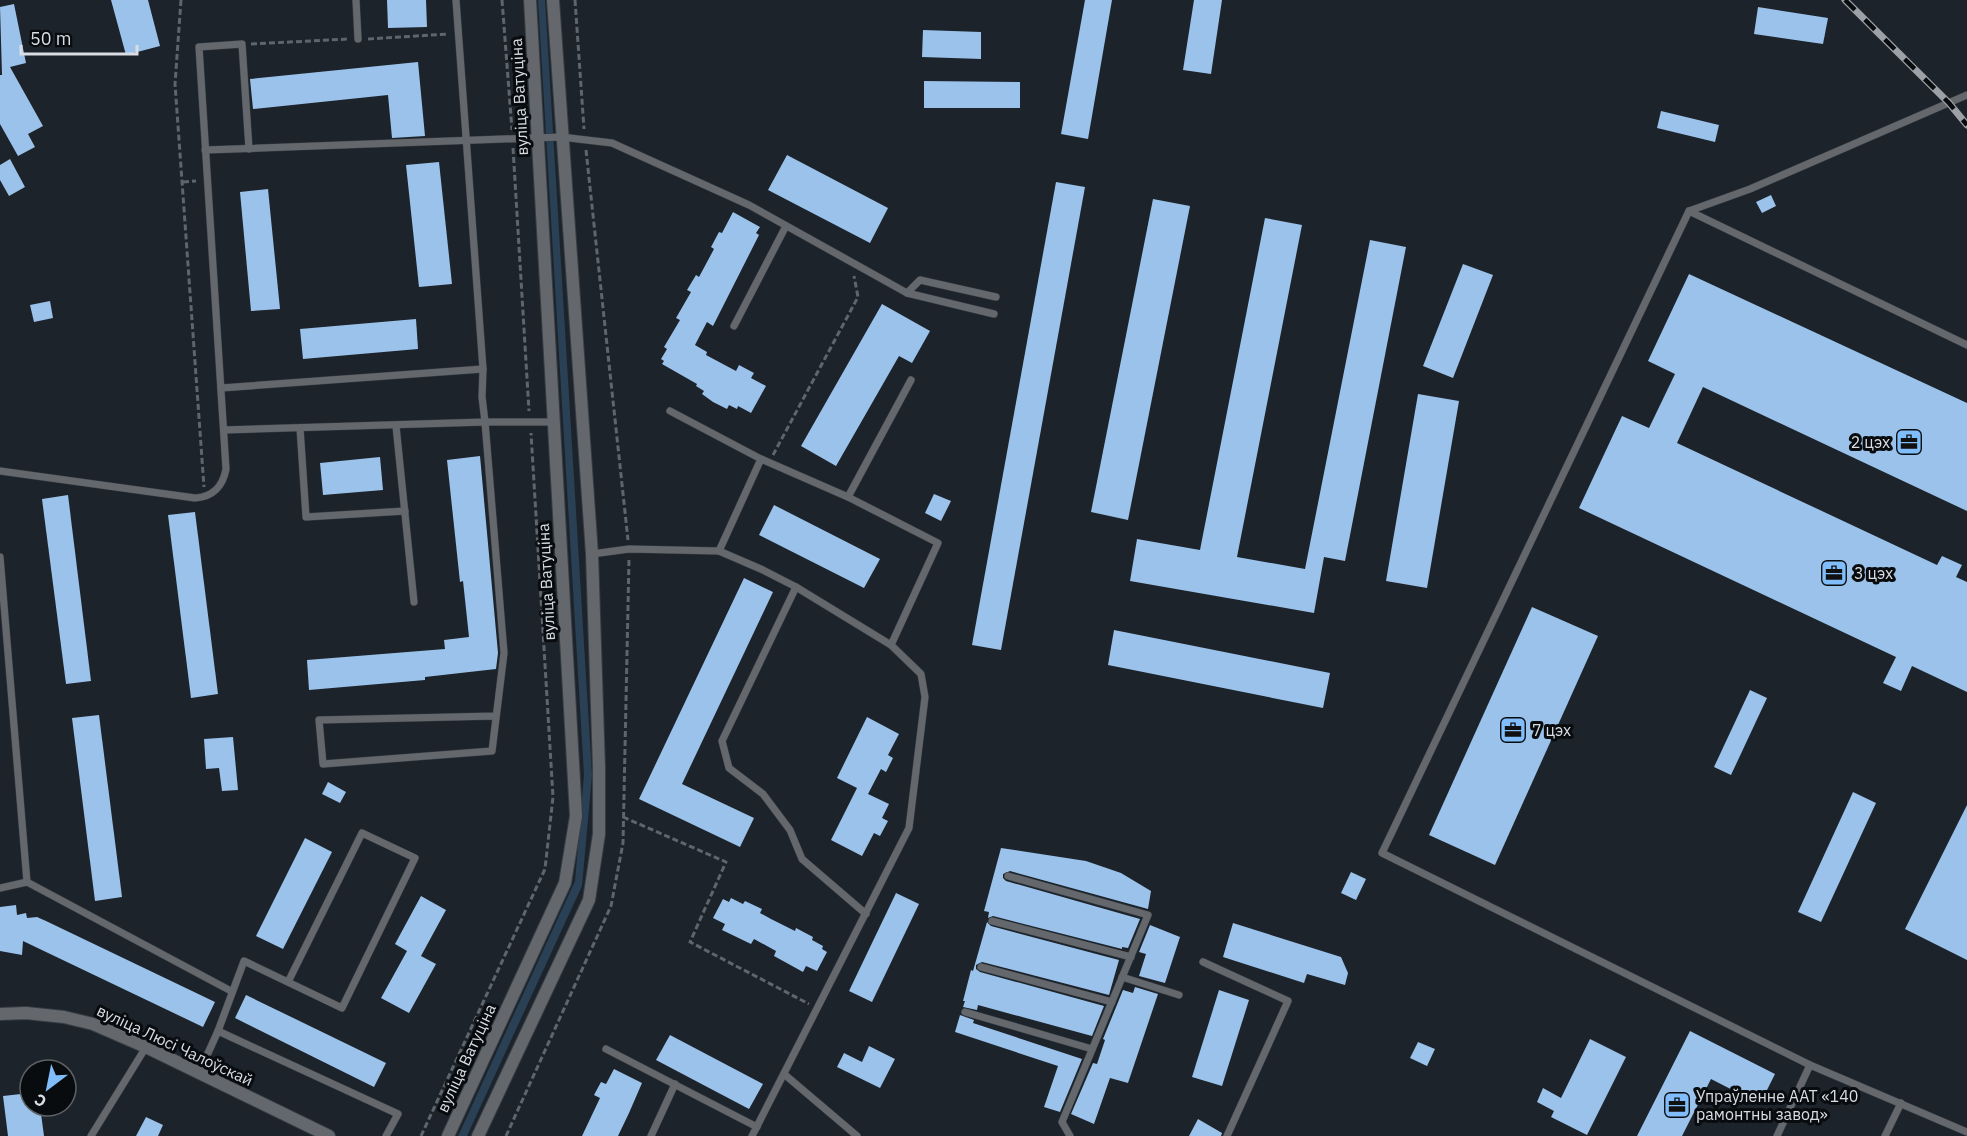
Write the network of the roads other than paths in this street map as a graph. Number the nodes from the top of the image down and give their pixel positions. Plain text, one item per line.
1 (356, 0) edge
2 (456, 0) edge
3 (530, 0) edge
4 (553, 0) edge
5 (358, 39) dead end
6 (1967, 95) edge
7 (561, 137) junction
8 (537, 139) junction
9 (466, 142) junction
10 (249, 149) junction
11 (205, 150) junction
12 (1689, 211) junction
13 (786, 226) junction
14 (907, 293) junction
15 (996, 297) dead end
16 (994, 314) dead end
17 (734, 326) dead end
18 (1967, 345) edge
19 (483, 369) junction
20 (911, 380) dead end
21 (221, 388) junction
22 (670, 411) dead end
23 (485, 422) junction
24 (553, 422) junction
25 (396, 426) junction
26 (300, 428) junction
27 (224, 430) junction
28 (761, 459) junction
29 (0, 471) edge
30 (848, 497) junction
31 (405, 511) junction
32 (719, 551) junction
33 (592, 554) junction
34 (0, 557) edge
35 (796, 587) junction
36 (414, 602) dead end
37 (891, 645) junction
38 (496, 716) junction
39 (1008, 876) dead end
40 (27, 882) junction
41 (0, 888) edge
42 (866, 914) junction
43 (992, 921) dead end
44 (1131, 957) junction
45 (1203, 962) dead end
46 (981, 968) dead end
47 (1122, 977) junction
48 (288, 982) junction
49 (231, 991) junction
50 (1179, 995) dead end
51 (1112, 1002) junction
52 (965, 1012) dead end
53 (0, 1014) edge
54 (218, 1031) junction
55 (146, 1047) junction
56 (606, 1049) dead end
57 (1092, 1049) junction
58 (1810, 1065) junction
59 (199, 1073) junction
60 (784, 1074) junction
61 (675, 1084) junction
62 (1901, 1103) junction
63 (757, 1127) junction
64 (1967, 1132) edge
65 (92, 1136) edge
66 (329, 1136) edge
67 (387, 1136) edge
68 (447, 1136) edge
69 (478, 1136) edge
70 (651, 1136) edge
71 (752, 1136) edge
72 (858, 1136) edge
73 (1070, 1136) edge
74 (1227, 1136) edge
75 (1777, 1136) edge
76 (1885, 1136) edge

1 - 5 lane
2 - 9 lane
3 - 8 street, вуліца Ватуціна
4 - 7 street
6 - 12 lane
7 - 8 lane
7 - 13 lane
7 - 33 street
8 - 9 lane
8 - 24 street, вуліца Ватуціна
9 - 10 lane
9 - 19 lane
10 - 11 lane
10 - 11 lane
11 - 21 lane
12 - 18 lane
12 - 58 lane
13 - 14 lane
13 - 17 lane
14 - 15 lane
14 - 16 lane
19 - 21 lane
19 - 23 lane
20 - 30 lane
21 - 27 lane
22 - 28 lane
23 - 24 lane
23 - 25 lane
23 - 38 lane
24 - 68 street, вуліца Ватуціна
25 - 26 lane
25 - 31 lane
26 - 27 lane
26 - 31 lane
27 - 29 lane
28 - 30 lane
28 - 32 lane
30 - 37 lane
31 - 36 lane
32 - 33 lane
32 - 35 lane
33 - 69 street
34 - 40 lane
35 - 37 lane
35 - 42 lane
37 - 42 lane
38 - 38 lane
39 - 44 lane
40 - 41 lane
40 - 49 lane
42 - 60 lane
43 - 44 lane
44 - 47 lane
45 - 74 lane
46 - 51 lane
47 - 50 lane
47 - 51 lane
48 - 48 lane
48 - 49 lane
49 - 54 lane
51 - 57 lane
52 - 57 lane
53 - 55 street, вуліца Люсі Чалоўскай
54 - 59 lane
54 - 67 lane
55 - 59 street, вуліца Люсі Чалоўскай
55 - 65 lane
56 - 61 lane
57 - 73 lane
58 - 62 lane
58 - 75 lane
59 - 66 street, вуліца Люсі Чалоўскай
60 - 63 lane
60 - 72 lane
61 - 63 lane
61 - 70 lane
62 - 64 lane
62 - 76 lane
63 - 71 lane

